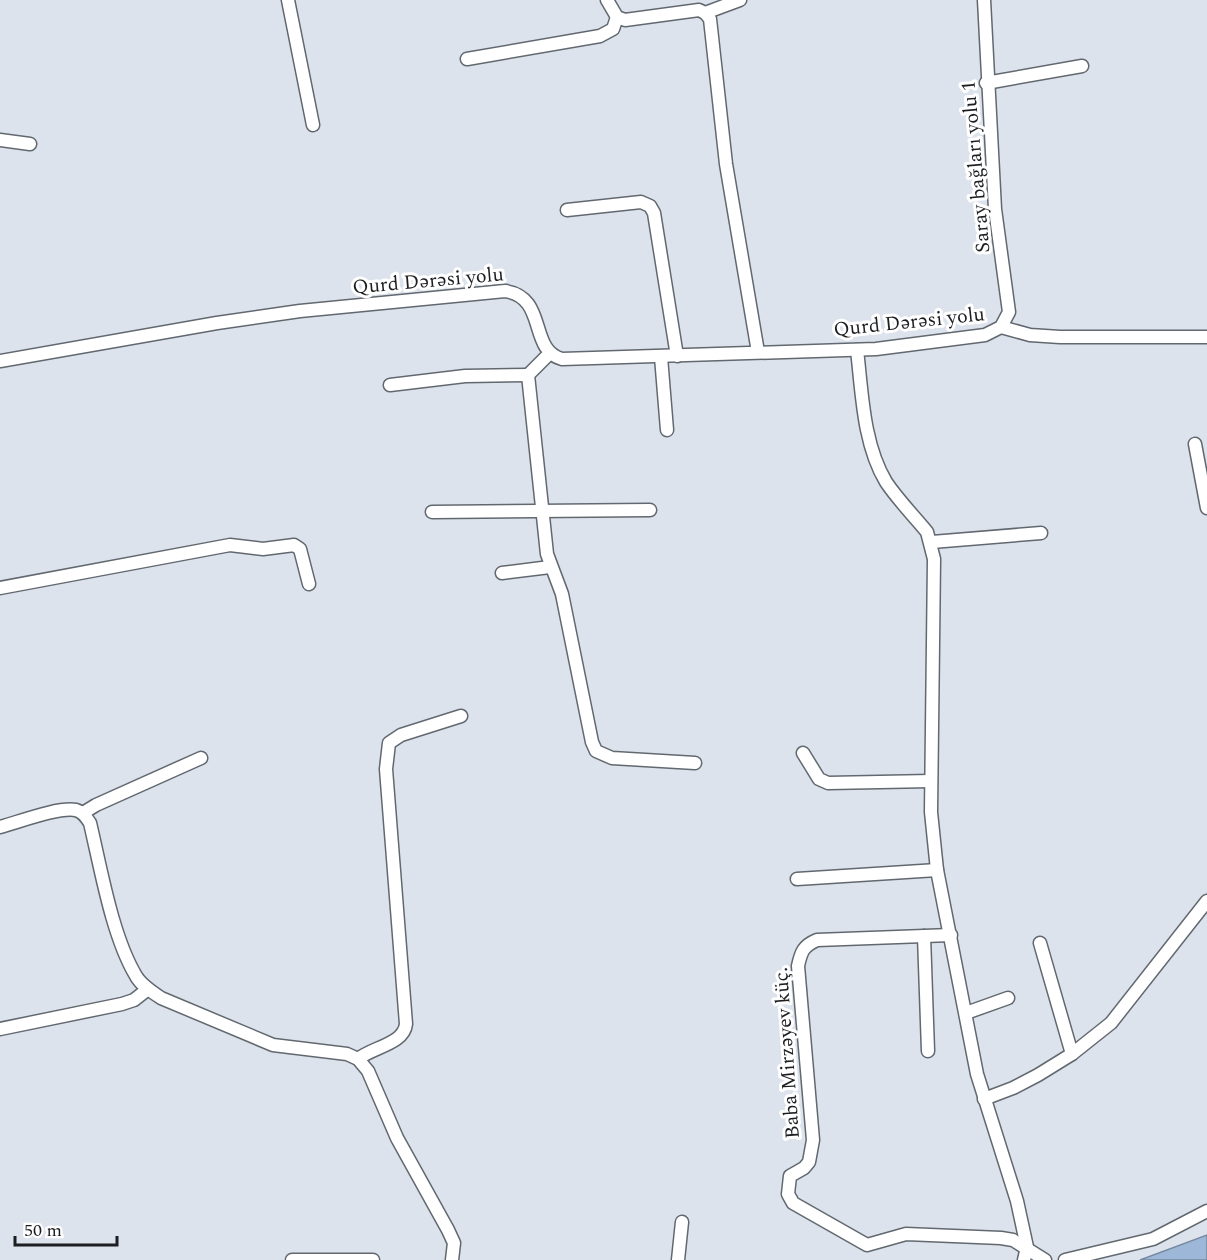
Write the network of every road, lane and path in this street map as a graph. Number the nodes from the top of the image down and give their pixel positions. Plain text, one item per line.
1 (288, 0) edge
2 (607, 0) edge
3 (740, 0) edge
4 (984, 0) edge
5 (705, 13) junction
6 (617, 17) junction
7 (467, 59) dead end
8 (1082, 66) dead end
9 (986, 83) junction
10 (313, 125) dead end
11 (0, 140) edge
12 (30, 144) dead end
13 (567, 210) dead end
14 (1001, 327) junction
15 (1207, 337) edge
16 (857, 350) junction
17 (758, 352) junction
18 (550, 353) junction
19 (677, 356) junction
20 (662, 357) junction
21 (0, 361) edge
22 (528, 375) junction
23 (390, 384) dead end
24 (667, 430) dead end
25 (1195, 444) dead end
26 (1207, 508) edge
27 (543, 509) junction
28 (650, 510) dead end
29 (432, 512) dead end
30 (1041, 533) dead end
31 (932, 542) junction
32 (550, 567) junction
33 (502, 573) dead end
34 (309, 584) dead end
35 (0, 588) edge
36 (461, 716) dead end
37 (803, 753) dead end
38 (201, 758) dead end
39 (695, 763) dead end
40 (931, 781) junction
41 (83, 813) junction
42 (0, 827) edge
43 (937, 870) junction
44 (797, 879) dead end
45 (1207, 901) edge
46 (951, 935) junction
47 (924, 936) junction
48 (1040, 943) dead end
49 (148, 989) junction
50 (1008, 998) dead end
51 (966, 1013) junction
52 (0, 1029) edge
53 (928, 1051) dead end
54 (1072, 1054) junction
55 (358, 1059) junction
56 (984, 1099) junction
57 (1207, 1210) edge
58 (681, 1222) dead end
59 (1027, 1247) junction
60 (292, 1260) edge
61 (373, 1260) edge
62 (453, 1260) edge
63 (678, 1260) edge
64 (1024, 1260) edge
65 (1045, 1260) edge
66 (1065, 1260) edge

1 - 10 street
2 - 6 street
3 - 5 street
4 - 9 street, Saray bağları yolu 1
5 - 6 street
5 - 17 street
6 - 7 street
8 - 9 street
9 - 14 street, Saray bağları yolu 1
11 - 12 street
13 - 19 street
14 - 15 street
14 - 16 street, Qurd Dərəsi yolu
16 - 17 street, Qurd Dərəsi yolu
16 - 31 street
17 - 19 street, Qurd Dərəsi yolu
18 - 20 street, Qurd Dərəsi yolu
18 - 21 street, Qurd Dərəsi yolu
18 - 22 street
19 - 20 street, Qurd Dərəsi yolu
20 - 24 street
22 - 23 street
22 - 27 street
25 - 26 street
27 - 28 street
27 - 29 street
27 - 32 street
30 - 31 street
31 - 40 street
32 - 33 street
32 - 39 street
34 - 35 street
36 - 55 street
37 - 40 street
38 - 41 street
40 - 43 street
41 - 42 street
41 - 49 street
43 - 44 street
43 - 46 street
45 - 54 street
46 - 47 street, Baba Mirzəyev küç.
46 - 51 street
47 - 53 street
47 - 59 street, Baba Mirzəyev küç.
48 - 54 street
49 - 52 street
49 - 55 street
50 - 51 street
51 - 56 street
54 - 56 street
55 - 62 street
56 - 59 street
57 - 66 street
58 - 63 street
59 - 64 street
59 - 65 street, Baba Mirzəyev küç.
60 - 61 street

